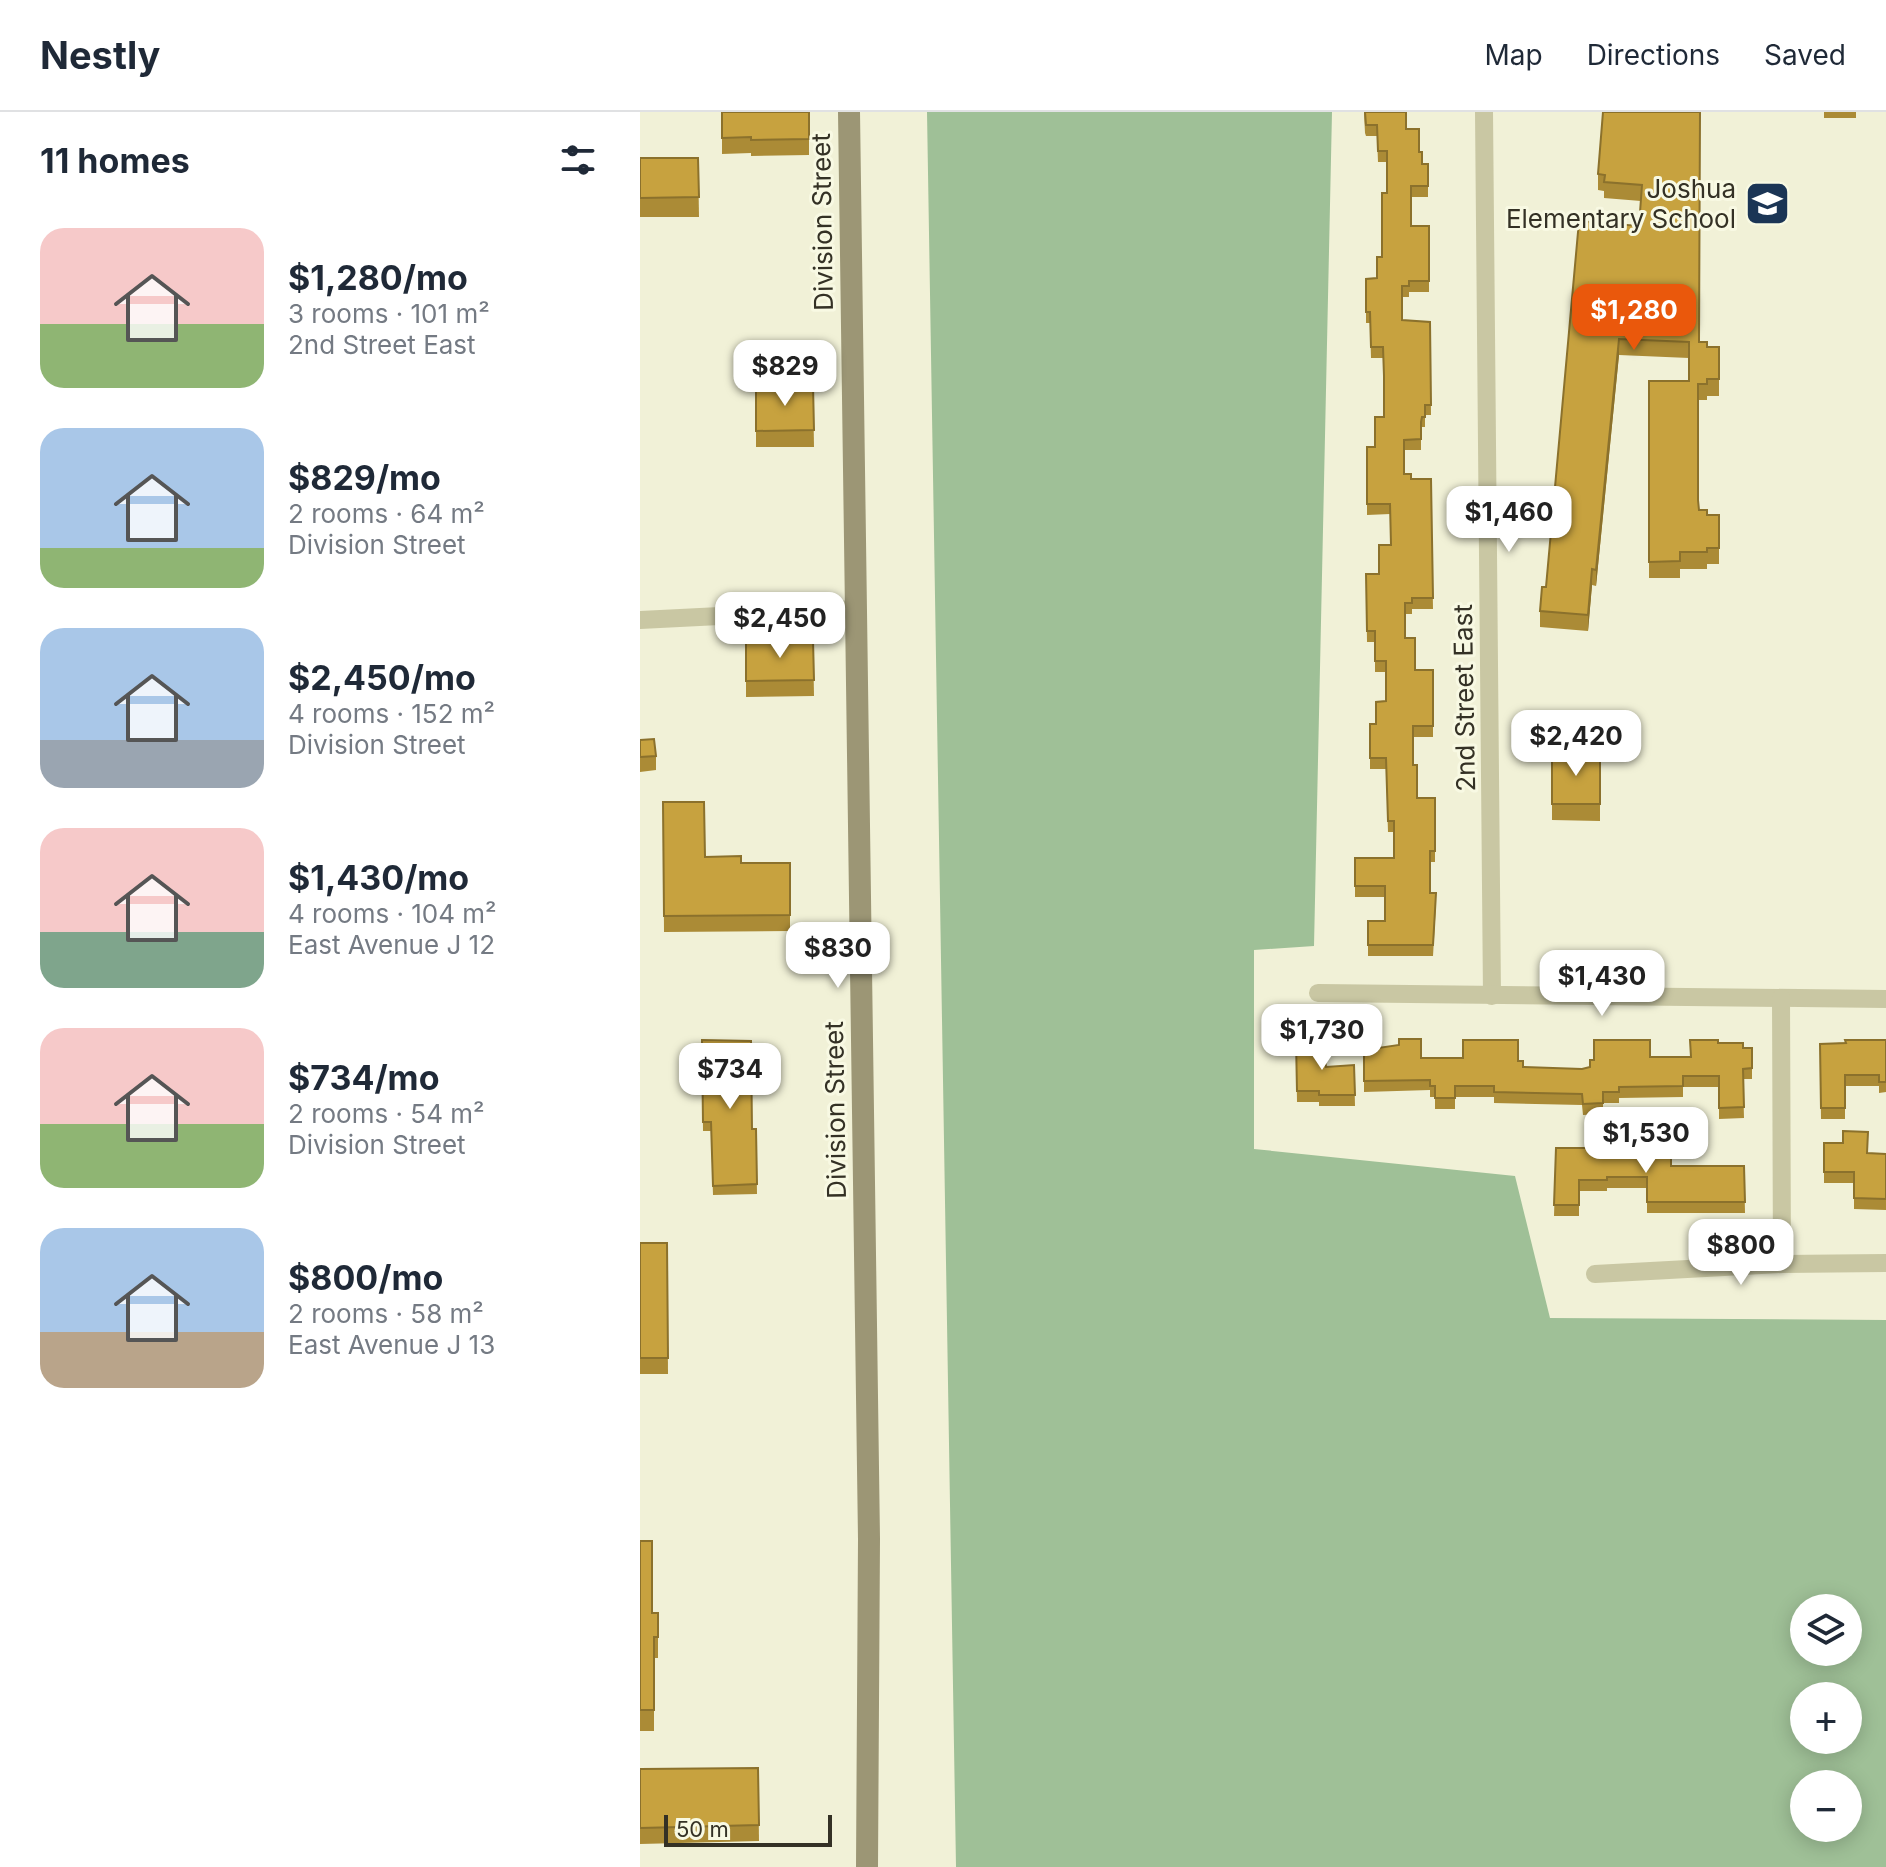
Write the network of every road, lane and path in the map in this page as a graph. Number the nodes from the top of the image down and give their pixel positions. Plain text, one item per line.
1 (849, 112) edge
2 (1484, 112) edge
3 (856, 609) junction
4 (640, 620) edge
5 (1318, 993) dead end
6 (1492, 996) junction
7 (1781, 998) junction
8 (1886, 999) edge
9 (1886, 1263) edge
10 (1782, 1264) junction
11 (1595, 1274) dead end
12 (867, 1867) edge

1 - 3 main road, Division Street
2 - 6 street, 2nd Street East
3 - 4 street
3 - 12 main road, Division Street
5 - 6 street
6 - 7 street
7 - 8 street
7 - 10 street
9 - 10 street
10 - 11 street

